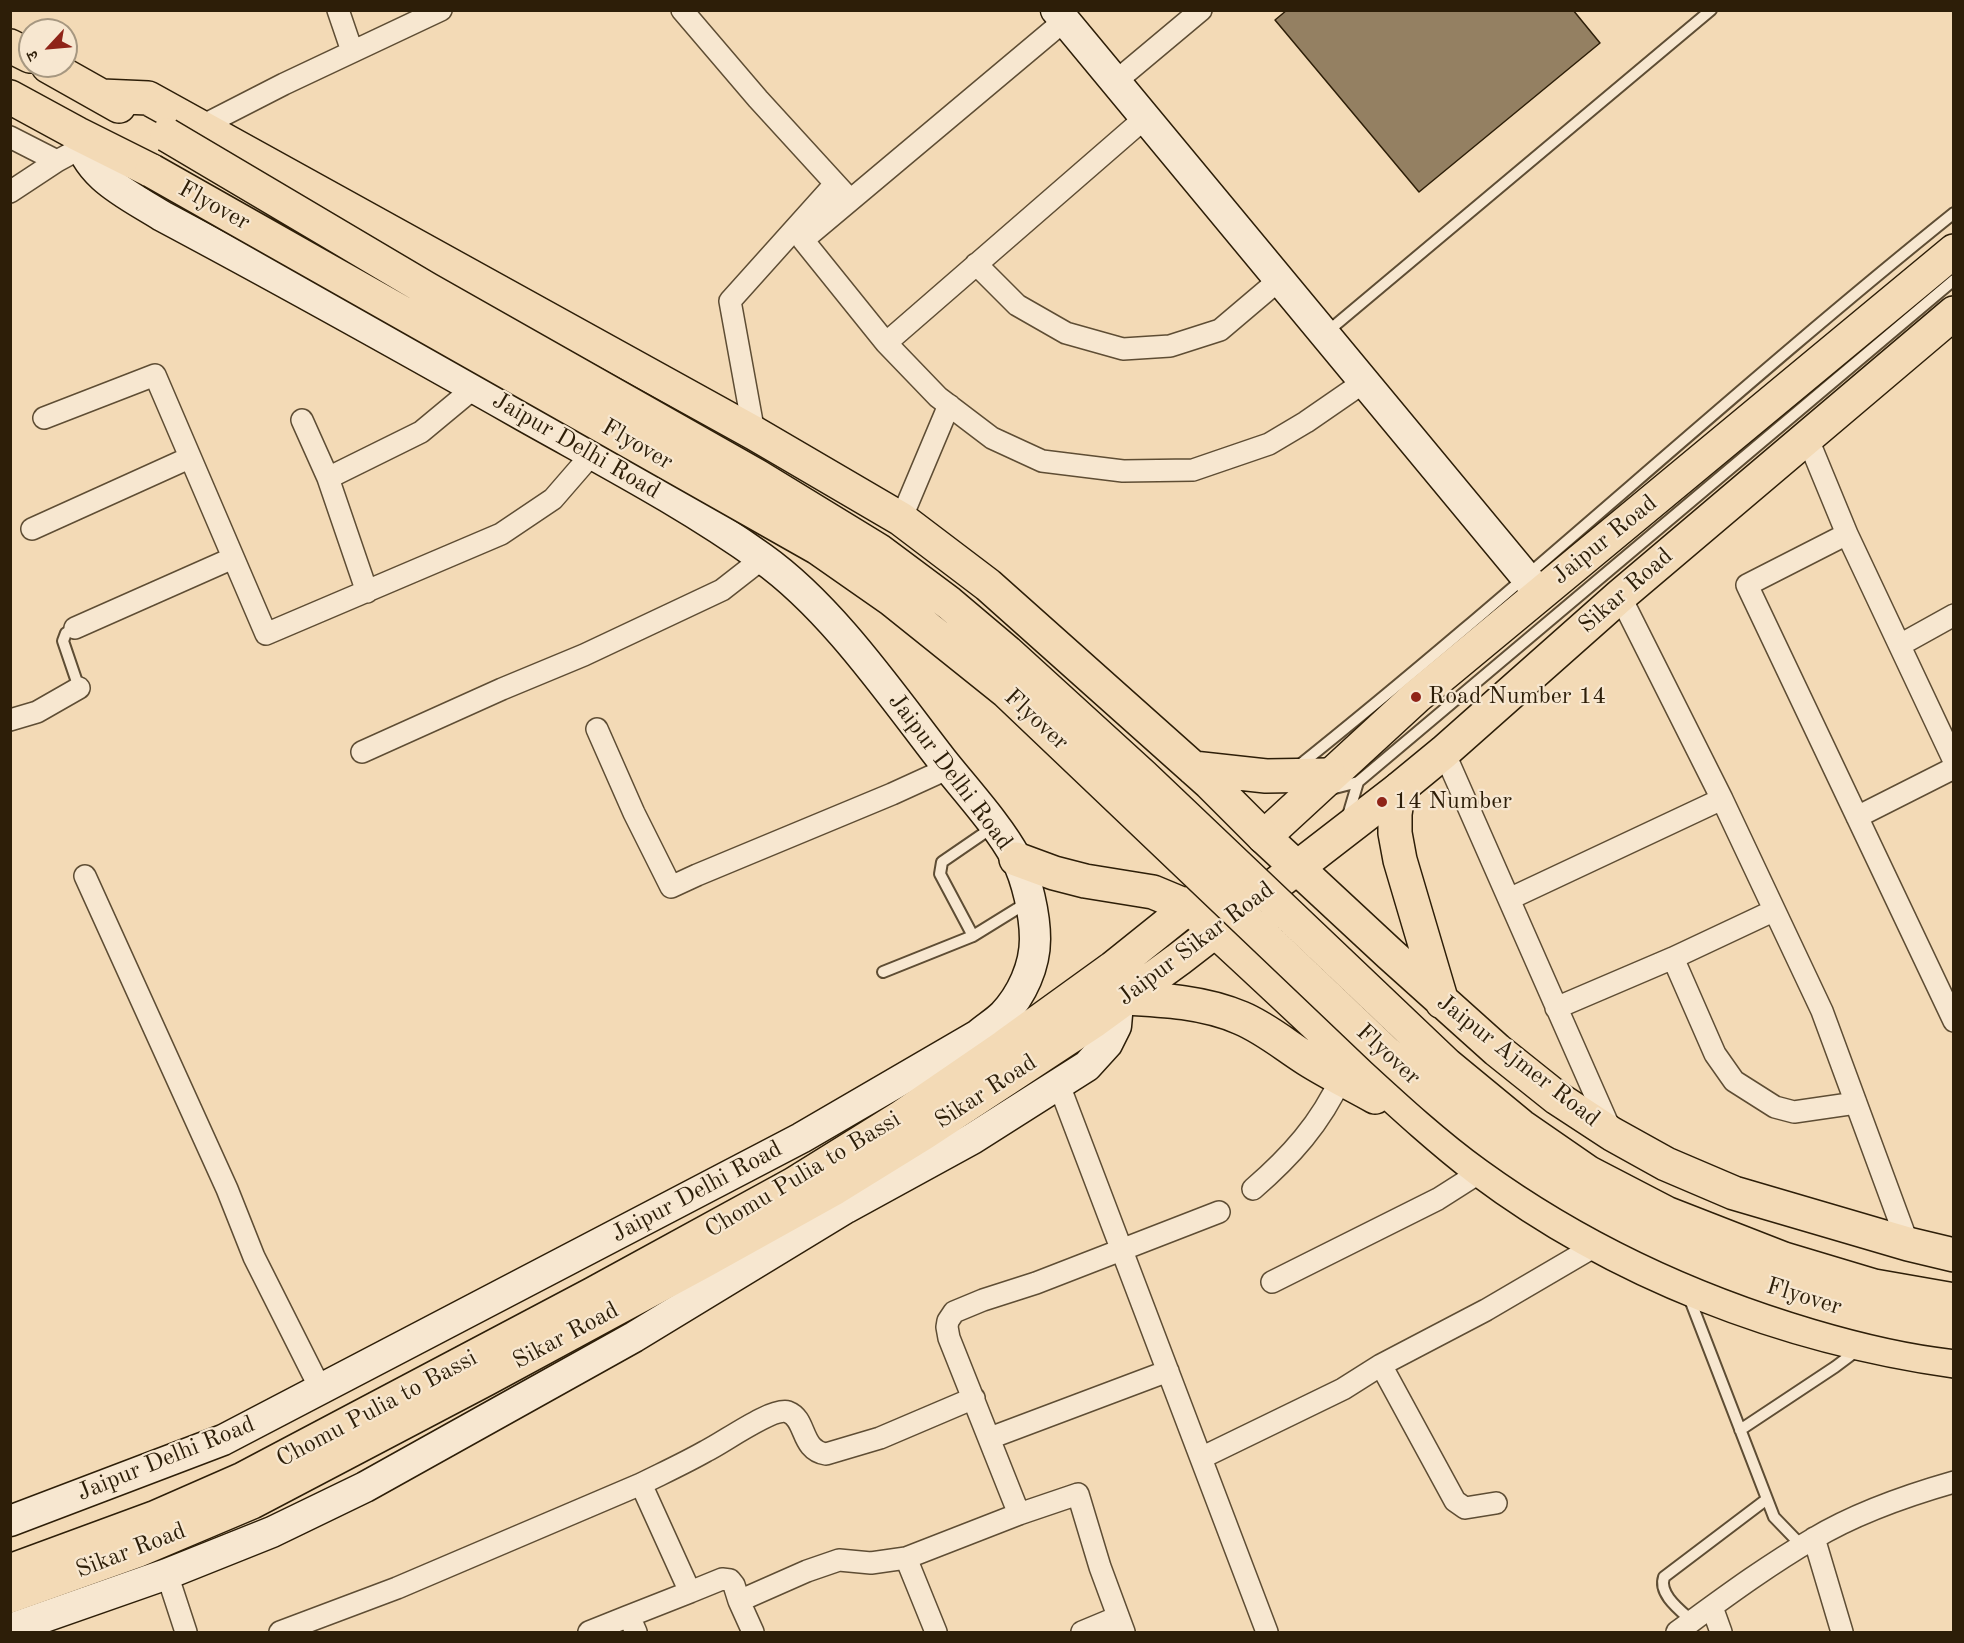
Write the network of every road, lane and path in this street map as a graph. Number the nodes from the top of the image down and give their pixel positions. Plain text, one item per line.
1 (338, 10) edge
2 (441, 10) edge
3 (682, 10) edge
4 (1202, 10) edge
5 (1711, 10) edge
6 (1060, 16) edge
7 (352, 51) junction
8 (70, 78) edge
9 (1115, 82) junction
10 (102, 96) junction
11 (10, 97) edge
12 (1145, 118) junction
13 (200, 127) junction
14 (10, 137) edge
15 (72, 148) junction
16 (835, 184) junction
17 (10, 192) edge
18 (850, 200) junction
19 (1953, 213) edge
20 (1953, 251) edge
21 (976, 264) junction
22 (1279, 280) junction
23 (1953, 280) edge
24 (1953, 313) edge
25 (1324, 334) junction
26 (886, 343) junction
27 (1364, 382) junction
28 (474, 388) junction
29 (949, 405) junction
30 (44, 418) dead end
31 (302, 420) dead end
32 (754, 433) junction
33 (1807, 437) junction
34 (592, 454) junction
35 (189, 458) junction
36 (328, 478) junction
37 (900, 519) junction
38 (32, 530) dead end
39 (1847, 534) junction
40 (234, 558) junction
41 (763, 558) junction
42 (1533, 585) junction
43 (367, 592) junction
44 (1620, 596) junction
45 (1953, 615) edge
46 (75, 628) joint
47 (1900, 645) junction
48 (79, 688) joint
49 (10, 720) edge
50 (597, 729) dead end
51 (362, 752) dead end
52 (1444, 752) junction
53 (1953, 762) edge
54 (949, 768) junction
55 (1193, 768) junction
56 (1953, 768) edge
57 (1321, 782) junction
58 (1399, 789) junction
59 (1722, 798) junction
60 (1857, 817) junction
61 (994, 826) junction
62 (1342, 832) junction
63 (1264, 837) junction
64 (1016, 859) junction
65 (1298, 867) junction
66 (85, 876) dead end
67 (1509, 899) junction
68 (1030, 901) junction
69 (1189, 907) junction
70 (1773, 911) junction
71 (1215, 931) junction
72 (973, 936) junction
73 (1672, 958) junction
74 (883, 972) dead end
75 (1443, 1003) junction
76 (1112, 1008) junction
77 (1556, 1008) junction
78 (1953, 1021) edge
79 (1341, 1078) junction
80 (1059, 1085) junction
81 (1856, 1103) junction
82 (1421, 1123) junction
83 (1612, 1134) junction
84 (1482, 1171) junction
85 (1253, 1189) dead end
86 (1219, 1212) dead end
87 (1908, 1244) junction
88 (1597, 1245) junction
89 (1121, 1249) junction
90 (1953, 1255) edge
91 (1272, 1281) dead end
92 (1685, 1286) junction
93 (1953, 1300) edge
94 (1953, 1332) edge
95 (1864, 1345) junction
96 (1953, 1361) edge
97 (1381, 1365) junction
98 (1168, 1371) junction
99 (320, 1388) junction
100 (974, 1398) junction
101 (1740, 1430) junction
102 (990, 1438) junction
103 (1201, 1458) junction
104 (1953, 1482) edge
105 (640, 1484) junction
106 (1767, 1499) junction
107 (1496, 1503) dead end
108 (1019, 1514) junction
109 (10, 1521) edge
110 (1808, 1542) junction
111 (906, 1558) junction
112 (10, 1571) edge
113 (166, 1574) junction
114 (690, 1592) junction
115 (10, 1596) edge
116 (739, 1601) junction
117 (1712, 1607) junction
118 (633, 1624) edge
119 (1121, 1625) edge
120 (1684, 1627) edge
121 (10, 1629) edge
122 (186, 1632) edge
123 (280, 1632) edge
124 (589, 1632) edge
125 (753, 1632) edge
126 (936, 1632) edge
127 (1082, 1632) edge
128 (1267, 1632) edge
129 (1721, 1632) edge
130 (1842, 1632) edge

1 - 7 street
2 - 7 street
3 - 16 street
4 - 9 street
5 - 25 lane
6 - 9 main road
6 - 18 street
7 - 13 street
8 - 10 main road
9 - 12 main road
10 - 13 main road, Jaipur Ajmer Road
10 - 93 main road, Flyover, bridge
11 - 15 main road, Jaipur Delhi Road
12 - 21 street
12 - 22 main road
13 - 32 main road, Jaipur Ajmer Road
14 - 15 street
15 - 17 street
15 - 28 main road, Jaipur Delhi Road
15 - 94 main road, Flyover, bridge
16 - 18 street
16 - 32 street
18 - 26 street
19 - 42 lane
20 - 42 main road, Jaipur Road
21 - 22 street
21 - 26 street
22 - 25 main road
23 - 57 lane
24 - 33 main road, Sikar Road
25 - 27 main road
26 - 29 street
27 - 29 street
27 - 42 main road
28 - 34 main road, Jaipur Delhi Road
28 - 36 street
29 - 37 street
30 - 35 street
31 - 36 street
32 - 37 main road, Jaipur Ajmer Road
33 - 39 street
33 - 44 main road, Sikar Road
34 - 41 main road, Jaipur Delhi Road
34 - 43 street
35 - 38 street
35 - 40 street
36 - 43 street
37 - 55 main road, Jaipur Ajmer Road
39 - 47 street
39 - 60 street
40 - 43 street
40 - 46 street
41 - 51 street
41 - 54 main road, Jaipur Delhi Road
42 - 57 main road, Jaipur Road
42 - 57 lane
44 - 52 main road, Sikar Road
44 - 59 street
45 - 47 street
46 - 48 lane
47 - 53 street
48 - 49 street
50 - 54 street
52 - 58 main road, Sikar Road
52 - 67 street
54 - 61 main road, Jaipur Delhi Road
55 - 57 main road
55 - 63 main road, Jaipur Ajmer Road
56 - 60 street
57 - 62 lane
57 - 63 main road, Jaipur Road
58 - 62 main road, Sikar Road
58 - 75 main road
59 - 67 street
59 - 70 street
60 - 78 street
61 - 64 main road, Jaipur Delhi Road
61 - 72 lane
62 - 65 main road, Sikar Road
63 - 65 main road, Jaipur Ajmer Road
63 - 69 main road, Jaipur Road
64 - 68 main road, Jaipur Delhi Road
64 - 69 main road
65 - 71 main road, Jaipur Sikar Road
65 - 75 main road, Jaipur Ajmer Road
66 - 99 street
67 - 77 street
68 - 72 lane
68 - 99 main road, Jaipur Delhi Road
69 - 71 main road
69 - 112 main road, Chomu Pulia to Bassi
70 - 73 street
70 - 81 street
71 - 76 main road, Jaipur Sikar Road
71 - 82 main road
72 - 74 lane
73 - 77 street
73 - 81 street
75 - 83 main road, Jaipur Ajmer Road
76 - 79 main road
76 - 80 main road
76 - 115 main road, Sikar Road
77 - 83 street
79 - 82 main road
79 - 85 street
80 - 89 street
80 - 113 main road
81 - 87 street
82 - 84 main road
83 - 87 main road, Jaipur Ajmer Road
84 - 88 main road
84 - 91 street
86 - 89 street
87 - 90 main road, Jaipur Ajmer Road
88 - 92 main road
88 - 97 street
89 - 98 street
89 - 100 street
92 - 95 main road
92 - 101 lane
95 - 96 main road
95 - 101 lane
97 - 103 street
97 - 107 street
98 - 102 street
98 - 103 street
99 - 109 main road, Jaipur Delhi Road
100 - 102 street
100 - 105 street
101 - 106 lane
102 - 108 street
103 - 128 street
104 - 110 street
105 - 114 street
105 - 123 street
106 - 110 lane
106 - 120 lane
108 - 111 street
108 - 119 street
110 - 117 street
110 - 130 street
111 - 116 street
111 - 126 street
113 - 121 main road
113 - 122 street
114 - 116 street
114 - 118 street
116 - 125 street
117 - 120 street
117 - 129 street
118 - 124 street
119 - 127 street

